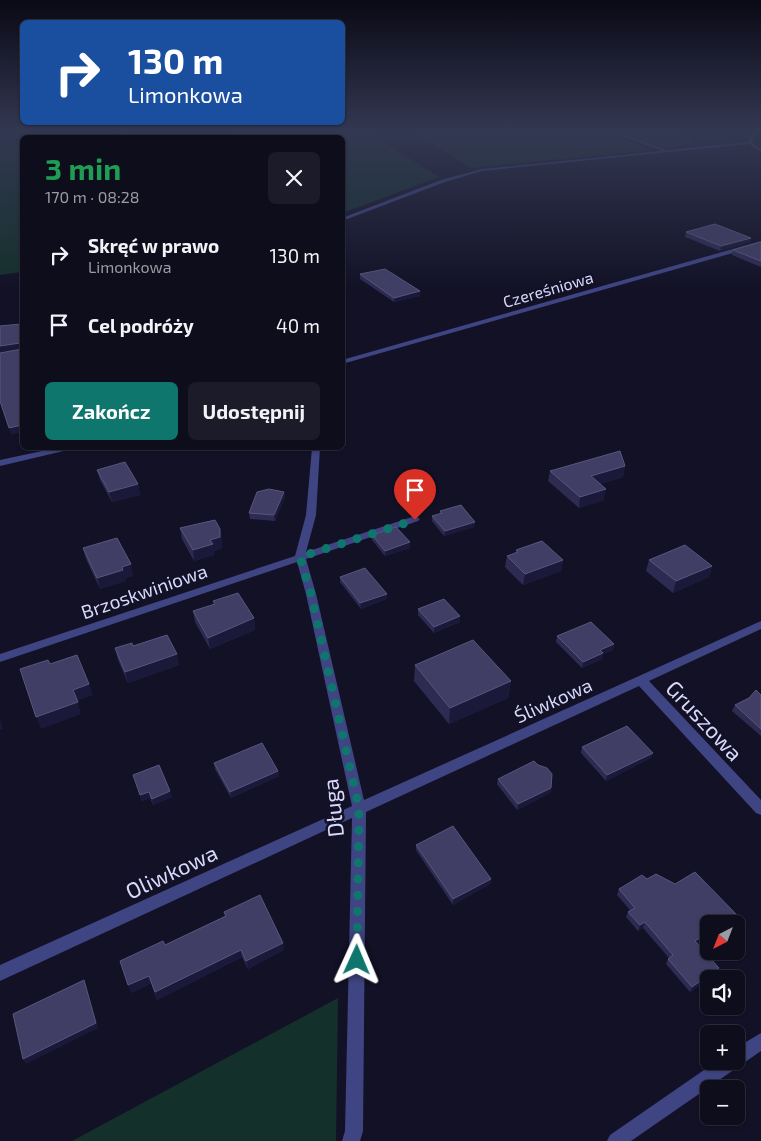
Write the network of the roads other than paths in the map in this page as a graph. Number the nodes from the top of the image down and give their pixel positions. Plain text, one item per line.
1 (437, 183) edge
2 (345, 219) edge
3 (761, 243) edge
4 (345, 361) edge
5 (56, 450) edge
6 (316, 450) edge
7 (0, 463) edge
8 (415, 520) dead end
9 (300, 557) junction
10 (761, 625) edge
11 (0, 658) edge
12 (641, 680) junction
13 (359, 808) junction
14 (761, 809) edge
15 (0, 973) edge
16 (761, 1041) edge
17 (745, 1052) edge
18 (719, 1070) edge
19 (351, 1141) edge
20 (616, 1141) edge

1 - 2 street
3 - 4 street, Czereśniowa
5 - 7 street
6 - 9 street
8 - 9 street, Brzoskwiniowa
9 - 11 street, Brzoskwiniowa
9 - 13 street, Długa
10 - 12 street, Śliwkowa
12 - 13 street, Śliwkowa
12 - 14 street, Gruszowa
13 - 15 street, Oliwkowa
13 - 19 street, Długa
16 - 17 street
18 - 20 street

